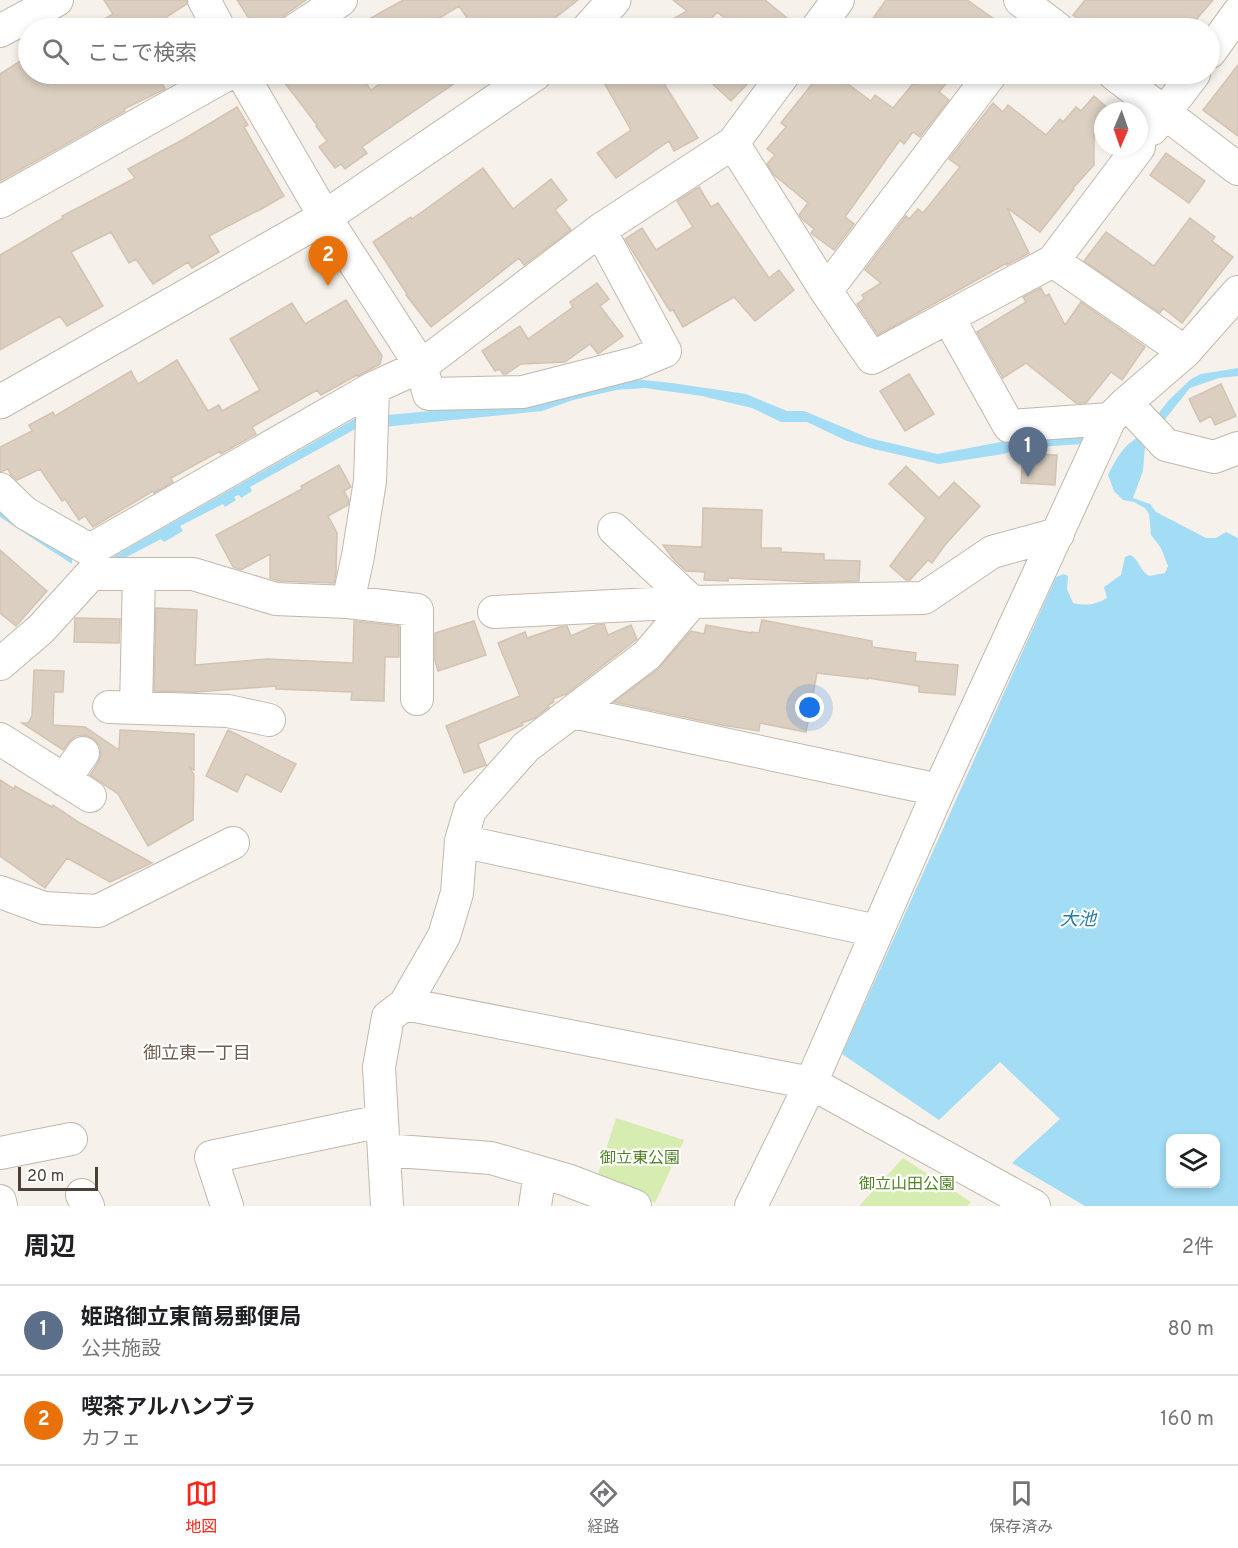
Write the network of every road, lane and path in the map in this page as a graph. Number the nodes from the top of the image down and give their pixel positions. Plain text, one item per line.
1 (57, 0) edge
2 (204, 0) edge
3 (341, 0) edge
4 (614, 0) edge
5 (838, 0) edge
6 (1238, 14) edge
7 (24, 18) edge
8 (214, 18) edge
9 (313, 18) edge
10 (598, 18) edge
11 (824, 18) edge
12 (18, 21) edge
13 (0, 31) edge
14 (1220, 38) edge
15 (210, 84) edge
16 (248, 84) edge
17 (520, 84) edge
18 (777, 84) edge
19 (983, 84) edge
20 (1127, 84) edge
21 (1186, 84) edge
22 (1164, 113) junction
23 (1148, 135) edge
24 (733, 143) junction
25 (1132, 156) edge
26 (1238, 169) edge
27 (0, 202) edge
28 (325, 217) junction
29 (600, 230) junction
30 (1053, 261) junction
31 (826, 291) junction
32 (1238, 292) edge
33 (948, 317) junction
34 (1185, 352) junction
35 (422, 366) junction
36 (373, 388) junction
37 (0, 402) edge
38 (1118, 411) junction
39 (1238, 448) edge
40 (0, 489) edge
41 (614, 529) dead end
42 (1058, 534) junction
43 (90, 562) junction
44 (139, 574) junction
45 (348, 602) junction
46 (692, 602) junction
47 (494, 612) dead end
48 (0, 664) edge
49 (417, 699) dead end
50 (573, 712) junction
51 (268, 720) dead end
52 (0, 739) edge
53 (83, 753) dead end
54 (64, 780) junction
55 (939, 790) junction
56 (90, 796) dead end
57 (461, 842) junction
58 (233, 843) dead end
59 (0, 892) edge
60 (877, 931) junction
61 (405, 1004) junction
62 (811, 1083) junction
63 (383, 1136) junction
64 (71, 1139) dead end
65 (0, 1154) edge
66 (540, 1172) junction
67 (0, 1201) edge
68 (1, 1206) edge
69 (227, 1206) edge
70 (387, 1206) edge
71 (535, 1206) edge
72 (635, 1206) edge
73 (751, 1206) edge
74 (1034, 1206) edge

1 - 7 street
2 - 8 street
3 - 9 street
4 - 10 street
5 - 11 street
6 - 14 street
12 - 13 street
15 - 27 street
16 - 28 street
17 - 28 street
18 - 24 street
19 - 31 street
20 - 22 street
21 - 22 street
22 - 23 street
22 - 26 street
24 - 29 street
24 - 31 street
25 - 30 street
28 - 35 street
28 - 37 street
29 - 35 street
29 - 35 street
30 - 33 street
30 - 34 street
31 - 33 street
32 - 34 street
33 - 38 street
34 - 38 street
35 - 36 street
36 - 43 street
36 - 45 street
38 - 39 street
38 - 42 street
40 - 43 street
41 - 46 street
42 - 46 street
42 - 55 street
43 - 44 street
43 - 48 street
44 - 45 street
44 - 51 street
45 - 49 street
46 - 47 street
46 - 50 street
50 - 55 street
50 - 57 street
52 - 54 street
53 - 54 street
54 - 56 street
55 - 60 street
57 - 60 street
57 - 61 street
58 - 59 street
60 - 62 street
61 - 62 street
61 - 63 street
62 - 73 street
62 - 74 street
63 - 66 street
63 - 69 street
63 - 70 street
64 - 65 street
66 - 71 street
66 - 72 street
67 - 68 street

